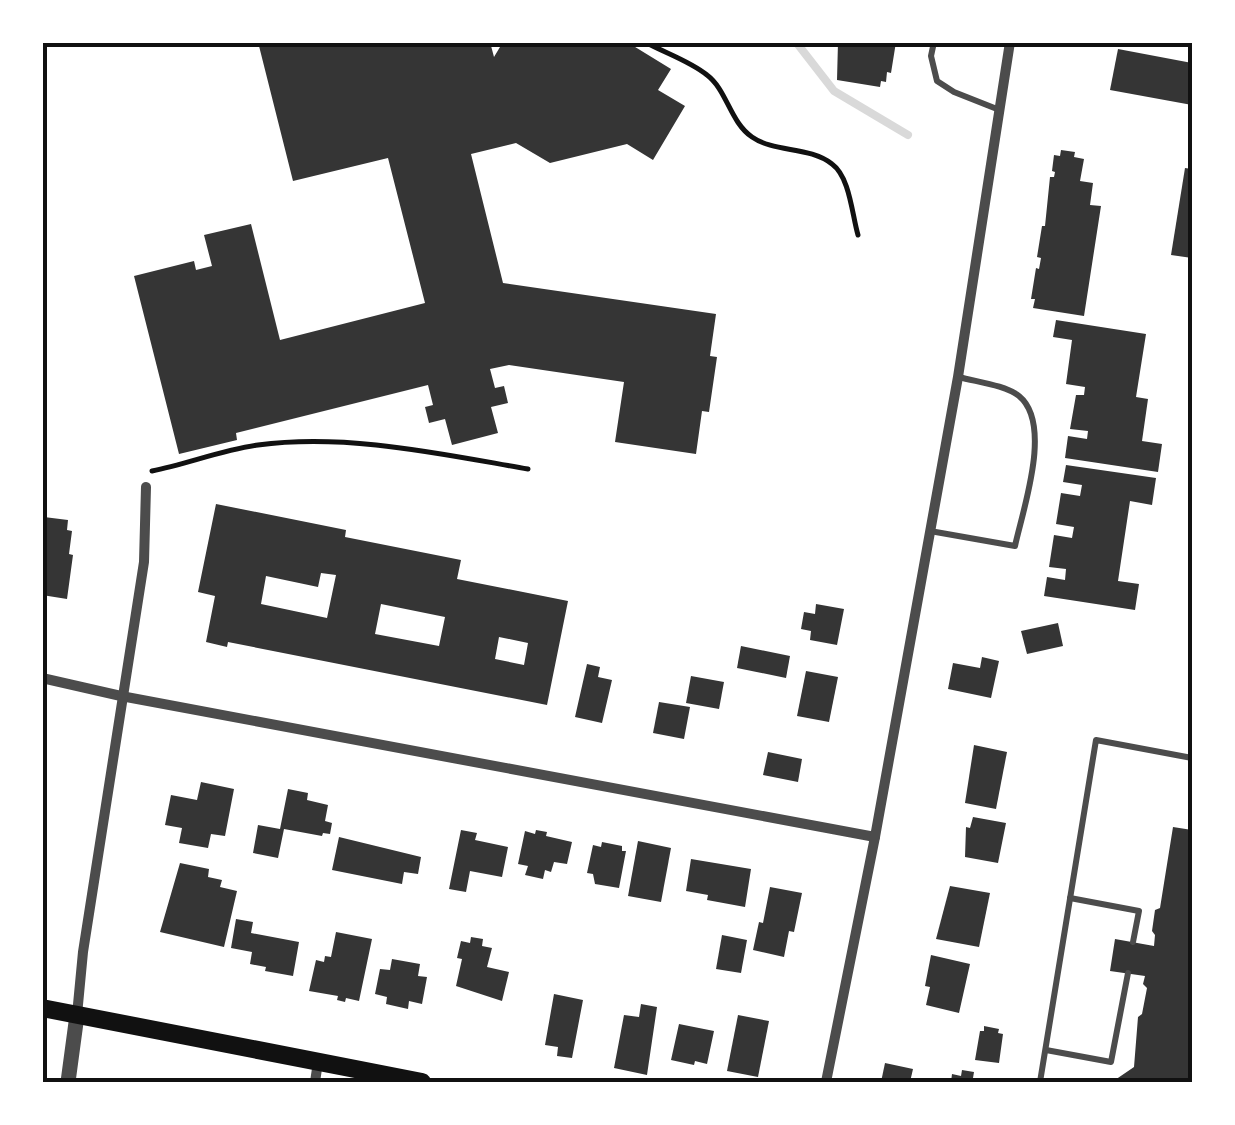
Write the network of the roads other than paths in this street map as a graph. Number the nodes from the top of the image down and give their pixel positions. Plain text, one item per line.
1 (934, 42) edge
2 (1010, 42) edge
3 (997, 109) junction
4 (958, 377) junction
5 (146, 487) dead end
6 (930, 530) junction
7 (42, 678) edge
8 (121, 696) junction
9 (1192, 758) edge
10 (875, 837) junction
11 (1070, 898) junction
12 (1133, 942) dead end
13 (1128, 973) dead end
14 (42, 1008) edge
15 (78, 1014) junction
16 (1046, 1050) junction
17 (318, 1062) junction
18 (68, 1082) edge
19 (315, 1082) edge
20 (422, 1082) edge
21 (826, 1082) edge
22 (1040, 1082) edge

1 - 3 lane
2 - 3 street
3 - 4 street
4 - 6 street
4 - 6 lane
5 - 8 street
6 - 10 street
7 - 8 street
8 - 10 street
8 - 15 street
9 - 11 lane
10 - 21 street
11 - 12 lane
11 - 16 lane
13 - 16 lane
14 - 15 main road
15 - 17 main road
15 - 18 street
16 - 22 lane
17 - 19 street
17 - 20 main road

